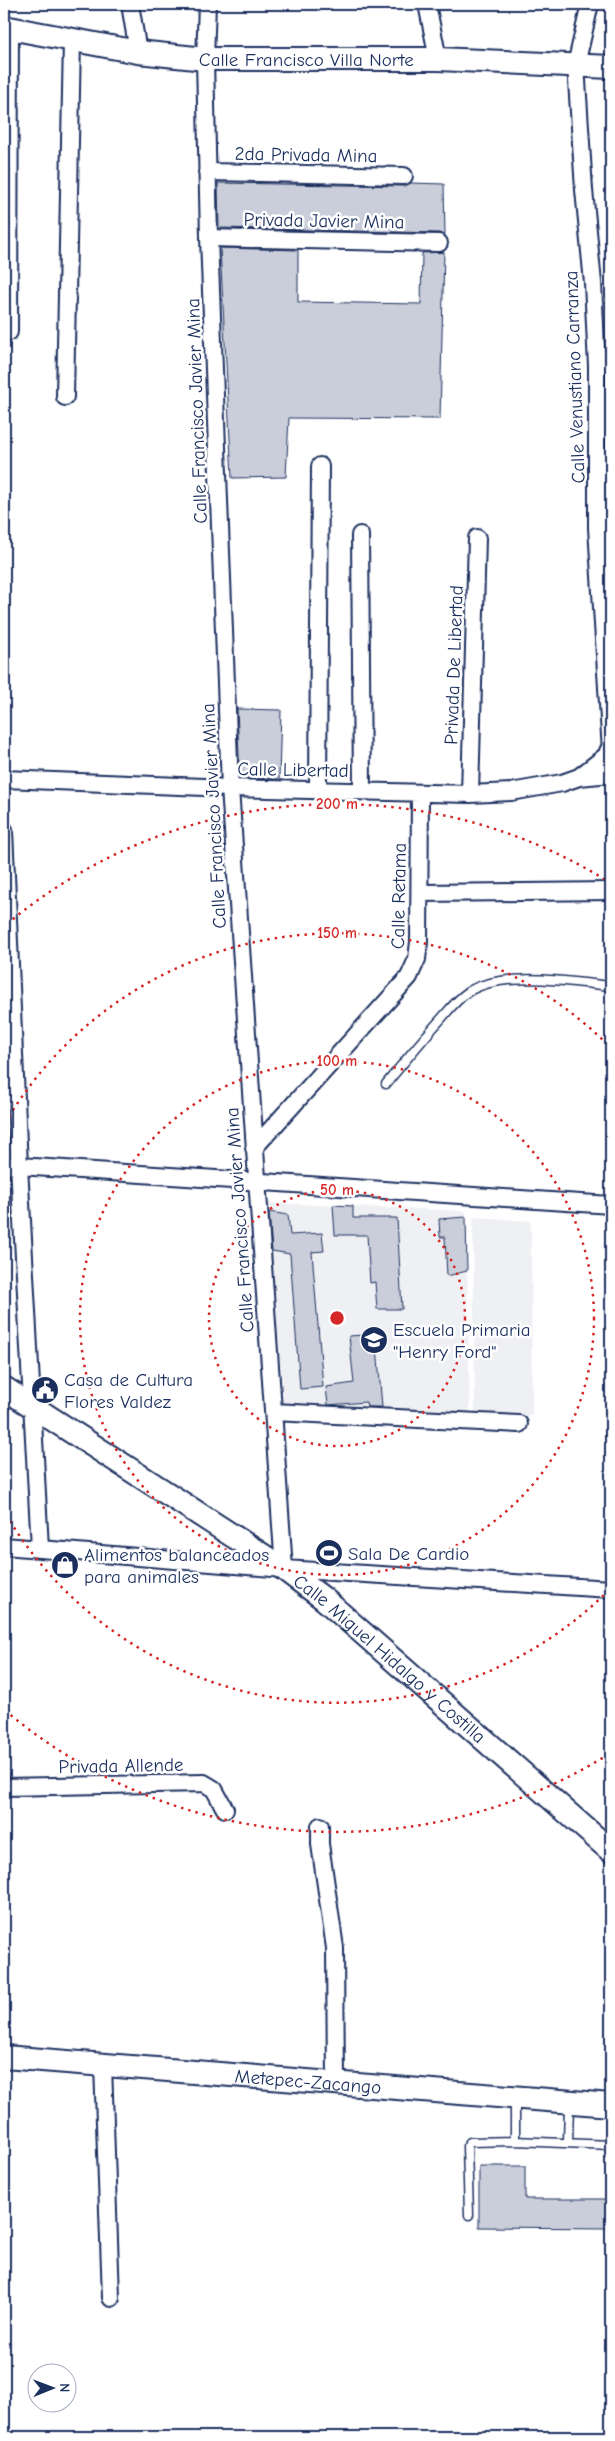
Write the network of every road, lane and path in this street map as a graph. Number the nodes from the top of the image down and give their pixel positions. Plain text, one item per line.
1 (130, 4) edge
2 (207, 4) edge
3 (427, 4) edge
4 (590, 4) edge
5 (7, 27) edge
6 (72, 40) junction
7 (138, 52) junction
8 (204, 59) junction
9 (438, 59) junction
10 (576, 65) junction
11 (611, 67) edge
12 (207, 172) junction
13 (404, 176) dead end
14 (209, 238) junction
15 (439, 242) dead end
16 (9, 332) dead end
17 (65, 397) dead end
18 (320, 466) dead end
19 (604, 528) edge
20 (360, 534) dead end
21 (476, 538) dead end
22 (611, 752) edge
23 (611, 774) edge
24 (579, 777) junction
25 (4, 779) edge
26 (230, 788) junction
27 (318, 790) junction
28 (362, 790) junction
29 (420, 793) junction
30 (470, 794) junction
31 (4, 830) edge
32 (611, 891) edge
33 (420, 893) junction
34 (611, 986) edge
35 (386, 1084) dead end
36 (254, 1148) junction
37 (11, 1165) edge
38 (258, 1181) junction
39 (611, 1205) edge
40 (4, 1388) edge
41 (32, 1406) junction
42 (272, 1412) junction
43 (519, 1424) dead end
44 (4, 1546) edge
45 (40, 1548) junction
46 (284, 1569) junction
47 (611, 1589) edge
48 (4, 1787) edge
49 (225, 1809) dead end
50 (320, 1826) dead end
51 (611, 1851) edge
52 (4, 2057) edge
53 (103, 2066) junction
54 (336, 2084) junction
55 (515, 2098) junction
56 (569, 2102) junction
57 (611, 2105) edge
58 (515, 2141) junction
59 (568, 2142) junction
60 (611, 2145) edge
61 (469, 2216) dead end
62 (111, 2298) dead end

1 - 7 street
2 - 8 street, Calle Francisco Javier Mina
3 - 9 street
4 - 10 street, Calle Venustiano Carranza
5 - 6 main road, Calle Francisco Villa Norte
5 - 16 street
6 - 7 main road, Calle Francisco Villa Norte
6 - 17 street
7 - 8 main road, Calle Francisco Villa Norte
8 - 9 main road, Calle Francisco Villa Norte
8 - 12 street, Calle Francisco Javier Mina
9 - 10 main road, Calle Francisco Villa Norte
10 - 11 main road, Calle Francisco Villa Norte
10 - 19 street, Calle Venustiano Carranza
12 - 13 street, 2da Privada Mina
12 - 14 street, Calle Francisco Javier Mina
14 - 15 street, Privada Javier Mina
14 - 26 street, Calle Francisco Javier Mina
18 - 27 street
19 - 22 street, Calle Venustiano Carranza
20 - 28 street
21 - 30 street, Privada De Libertad
22 - 24 street, Calle Libertad
23 - 24 street, Calle Libertad
24 - 30 street, Calle Libertad
25 - 26 street, Calle Libertad
26 - 27 street, Calle Libertad
26 - 36 street, Calle Francisco Javier Mina
27 - 28 street, Calle Libertad
28 - 29 street, Calle Libertad
29 - 30 street, Calle Libertad
29 - 33 street, Calle Retama
31 - 37 street
32 - 33 street
33 - 36 street, Calle Retama
34 - 35 lane
36 - 38 street, Calle Francisco Javier Mina
37 - 38 street
37 - 41 street
38 - 39 street
38 - 42 street, Calle Francisco Javier Mina
40 - 41 main road, Calle Miguel Hidalgo y Costilla
41 - 45 street
41 - 46 main road, Calle Miguel Hidalgo y Costilla
42 - 43 street
42 - 46 street, Calle Francisco Javier Mina
44 - 45 street
45 - 46 street
46 - 47 street
46 - 51 main road, Calle Miguel Hidalgo y Costilla
48 - 49 street, Privada Allende
50 - 54 street
52 - 53 main road, Metepec-Zacango
53 - 54 main road, Metepec-Zacango
53 - 62 street
54 - 55 main road, Metepec-Zacango
55 - 56 main road, Metepec-Zacango
55 - 58 lane
56 - 57 main road, Metepec-Zacango
56 - 59 lane
58 - 59 lane
58 - 61 lane
59 - 60 lane

